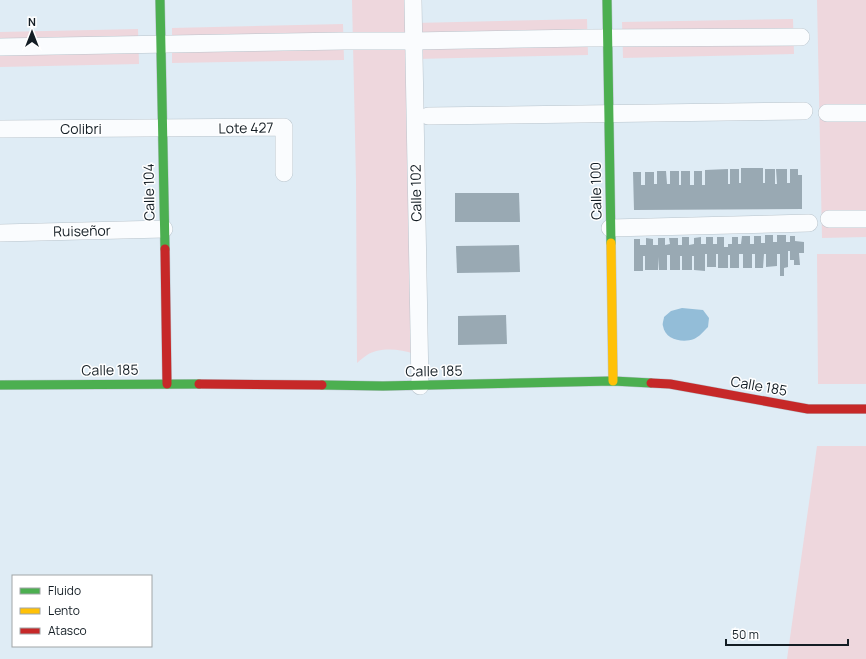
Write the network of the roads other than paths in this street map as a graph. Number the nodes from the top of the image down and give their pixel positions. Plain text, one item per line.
1 (160, 0) edge
2 (413, 0) edge
3 (607, 0) edge
4 (801, 37) dead end
5 (607, 38) junction
6 (414, 41) junction
7 (161, 44) junction
8 (0, 46) edge
9 (804, 111) dead end
10 (827, 113) dead end
11 (866, 113) edge
12 (609, 114) junction
13 (428, 116) dead end
14 (162, 128) junction
15 (0, 129) edge
16 (284, 173) dead end
17 (866, 218) edge
18 (829, 219) dead end
19 (809, 223) dead end
20 (610, 228) junction
21 (164, 229) junction
22 (0, 233) edge
23 (613, 381) junction
24 (167, 384) junction
25 (0, 385) edge
26 (420, 386) junction
27 (866, 409) edge

1 - 7 street, Calle 104
2 - 6 street, Calle 102
3 - 5 street, Calle 100
4 - 5 street
5 - 6 street
5 - 12 street, Calle 100
6 - 7 street
6 - 26 street, Calle 102
7 - 8 street
7 - 14 street, Calle 104
9 - 12 street
10 - 11 street
12 - 13 street
12 - 20 street, Calle 100
14 - 15 street, Colibri
14 - 16 street, Lote 427
14 - 21 street, Calle 104
17 - 18 street
19 - 20 street
20 - 23 street, Calle 100
21 - 22 street, Ruiseñor
21 - 24 street, Calle 104
23 - 26 street, Calle 185
23 - 27 street, Calle 185
24 - 25 street, Calle 185
24 - 26 street, Calle 185

